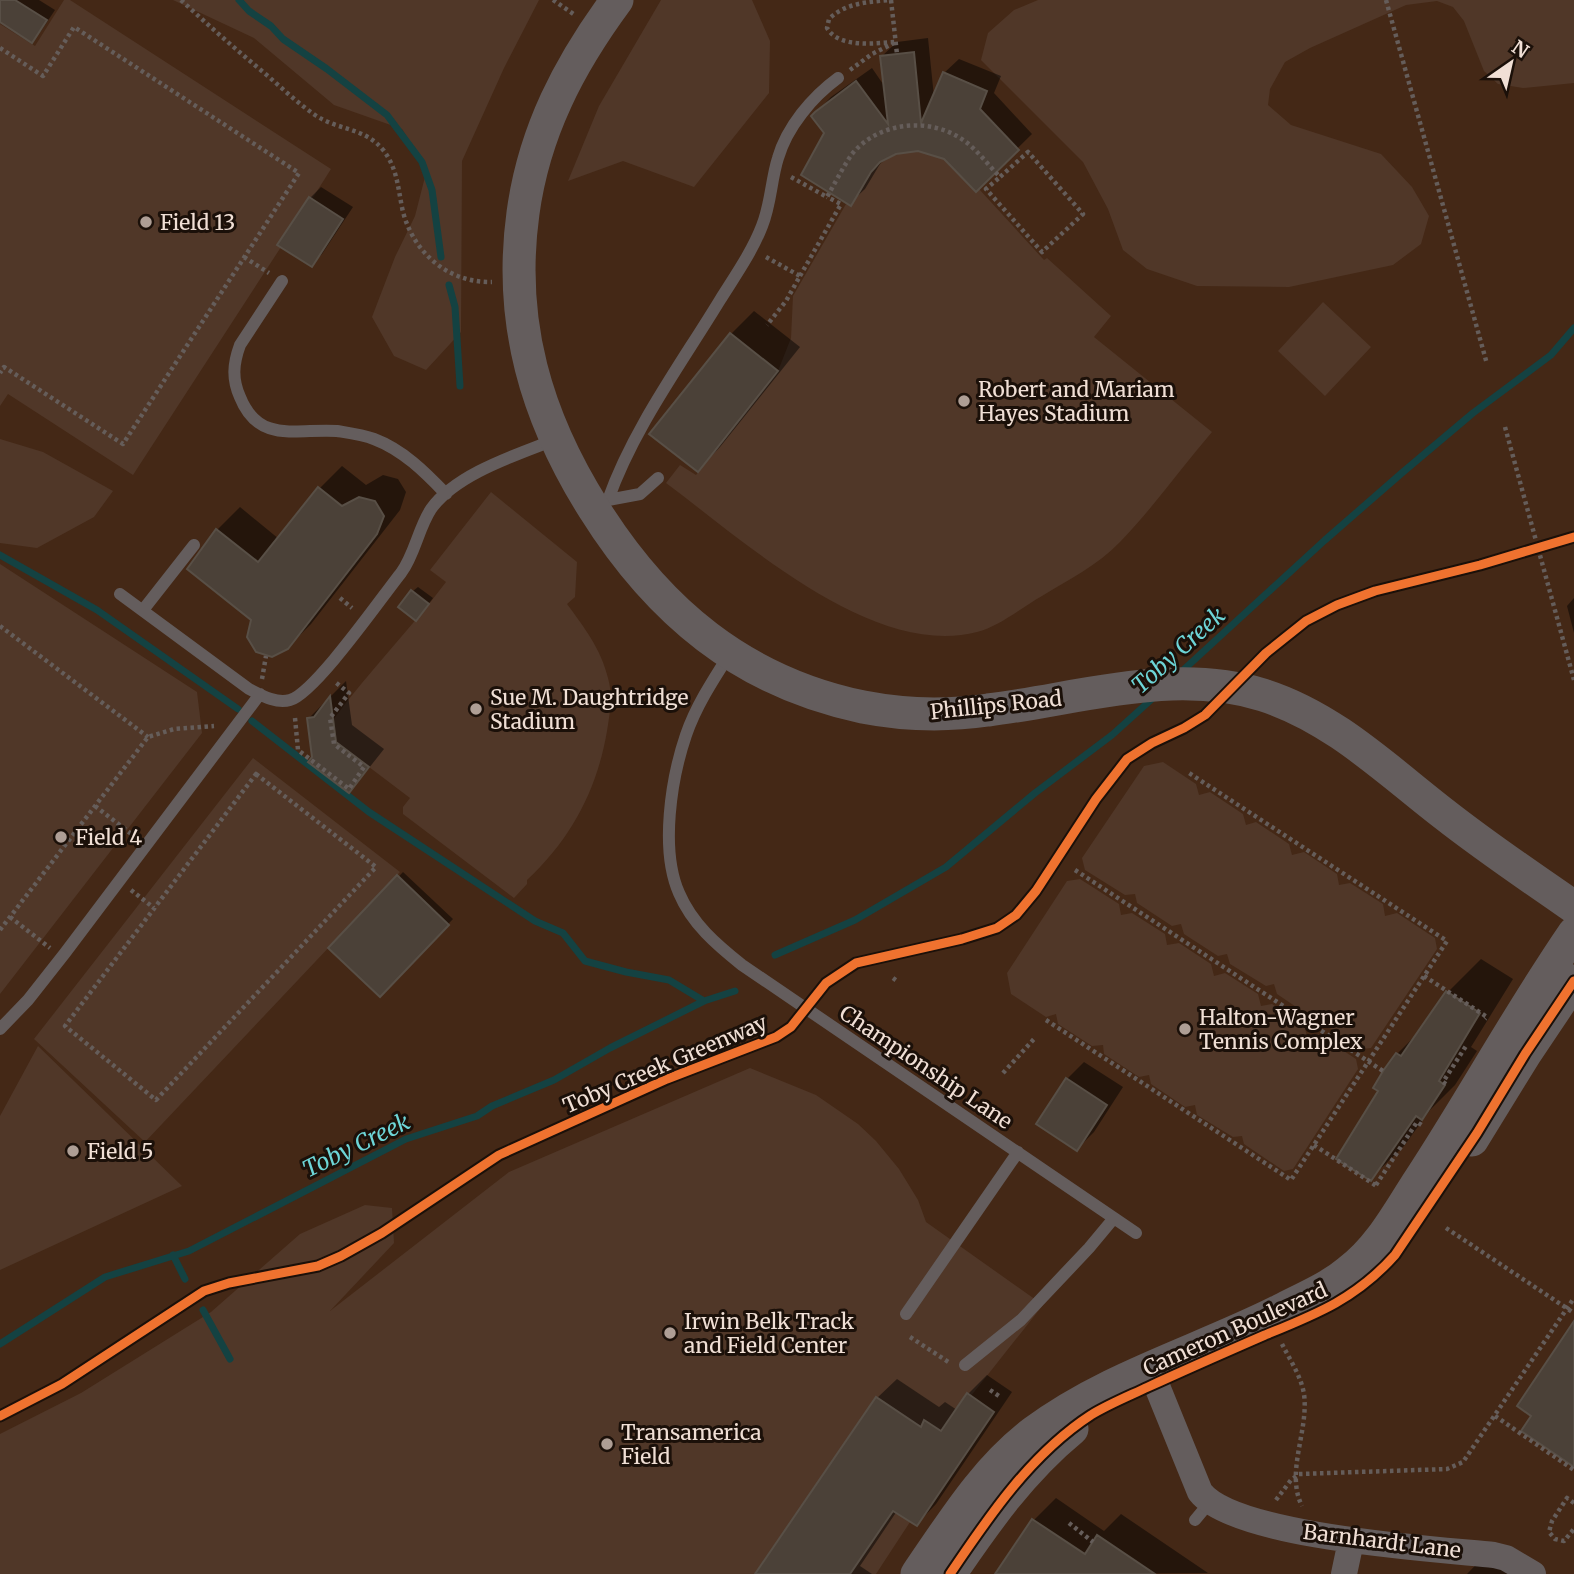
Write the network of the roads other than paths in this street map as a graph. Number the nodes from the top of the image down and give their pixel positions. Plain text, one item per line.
1 (617, 0) edge
2 (838, 78) road end
3 (282, 281) road end
4 (556, 439) junction
5 (659, 478) dead end
6 (446, 494) junction
7 (601, 504) junction
8 (194, 545) dead end
9 (120, 594) dead end
10 (143, 610) junction
11 (730, 653) junction
12 (260, 694) junction
13 (1574, 907) edge
14 (1574, 933) edge
15 (1574, 981) edge
16 (0, 1030) edge
17 (1018, 1152) junction
18 (1114, 1218) junction
19 (1136, 1233) dead end
20 (906, 1314) dead end
21 (965, 1365) dead end
22 (1154, 1376) junction
23 (1351, 1541) junction
24 (918, 1574) edge
25 (950, 1574) edge
26 (1344, 1574) edge
27 (1532, 1574) edge

1 - 4 street, Phillips Road
2 - 7 lane
3 - 6 lane
4 - 6 lane
4 - 7 street, Phillips Road
5 - 7 lane
6 - 12 lane
7 - 11 street, Phillips Road
8 - 10 lane
9 - 10 lane
10 - 12 lane
11 - 13 street, Phillips Road
11 - 17 lane, Championship Lane
12 - 16 lane
14 - 22 street, Cameron Boulevard
15 - 22 street, Cameron Boulevard
17 - 18 lane, Championship Lane
17 - 20 lane
18 - 19 lane, Championship Lane
18 - 21 lane
22 - 23 street, Barnhardt Lane
22 - 24 street, Cameron Boulevard
22 - 25 street, Cameron Boulevard
23 - 26 street
23 - 27 street, Barnhardt Lane

